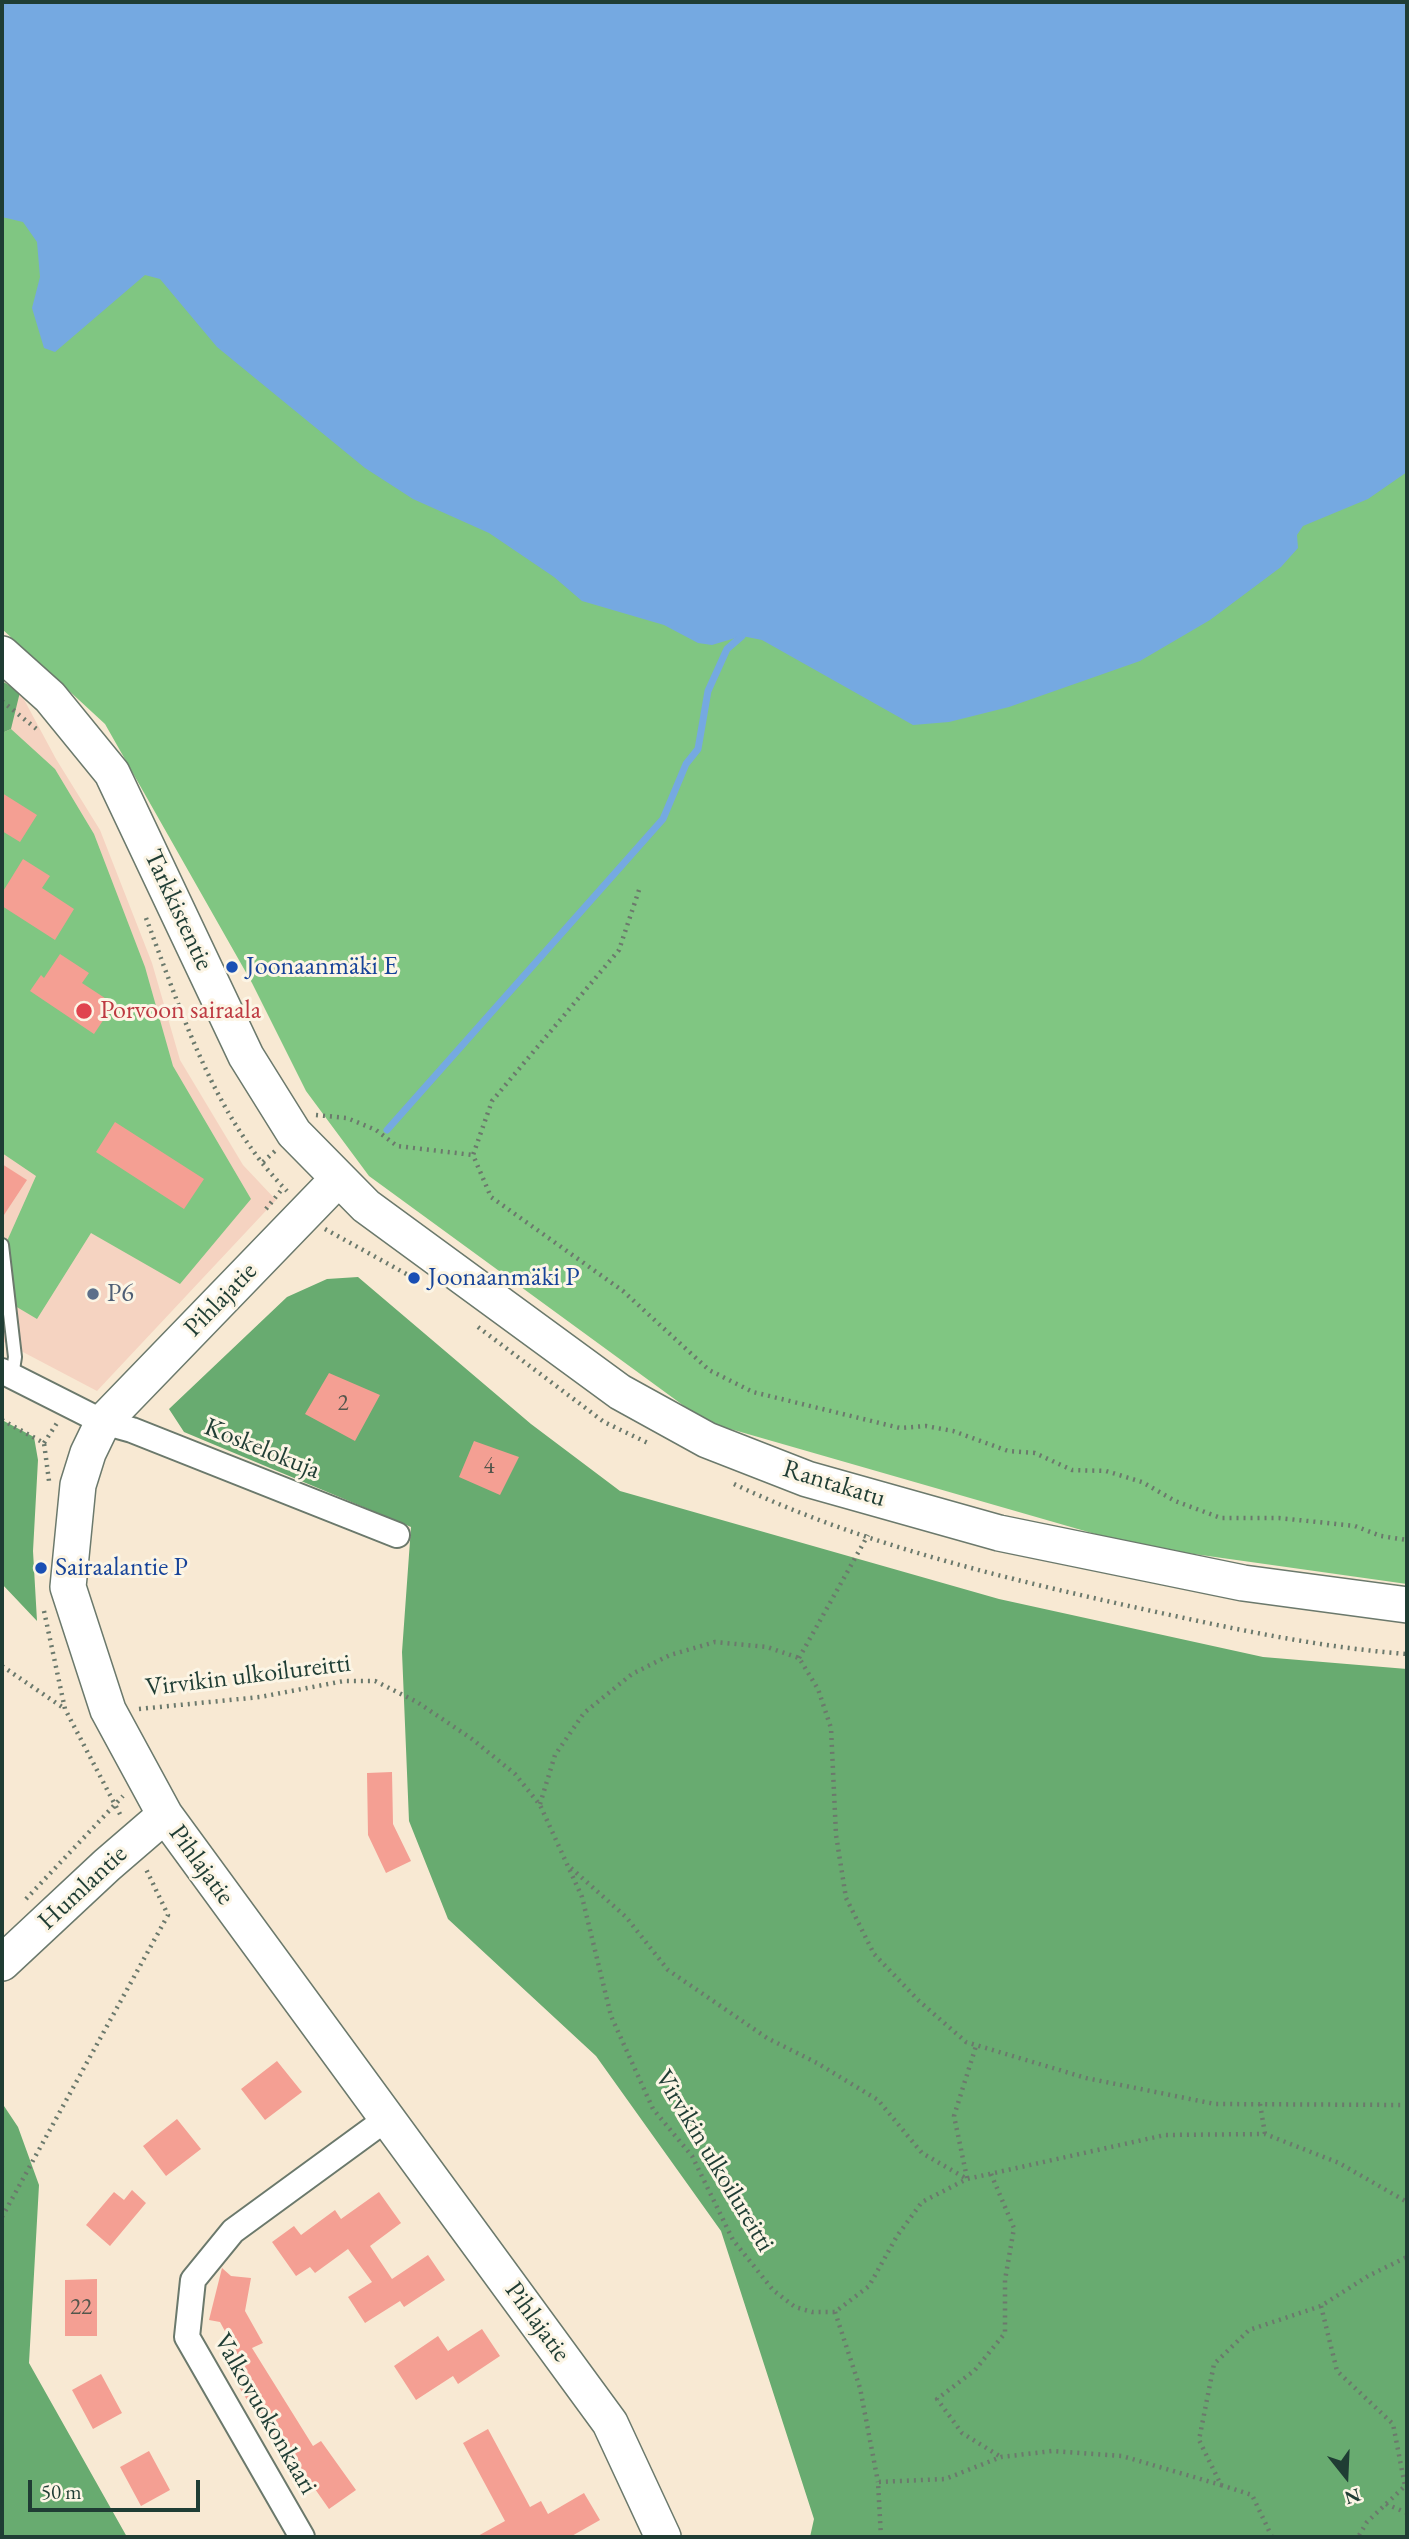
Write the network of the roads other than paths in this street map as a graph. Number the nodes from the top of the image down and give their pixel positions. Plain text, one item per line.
1 (2, 654) edge
2 (337, 1180) junction
3 (2, 1245) edge
4 (7, 1374) edge
5 (103, 1422) junction
6 (397, 1535) dead end
7 (1407, 1605) edge
8 (165, 1815) junction
9 (2, 1963) edge
10 (389, 2117) junction
11 (302, 2537) edge
12 (663, 2537) edge

1 - 2 street, Tarkkistentie
2 - 5 street, Pihlajatie
2 - 7 street, Rantakatu
3 - 4 lane
4 - 5 street, Koskelokuja
5 - 6 street, Koskelokuja
5 - 8 street, Pihlajatie
8 - 9 street, Humlantie
8 - 10 street, Pihlajatie
10 - 11 street, Valkovuokonkaari
10 - 12 street, Pihlajatie

